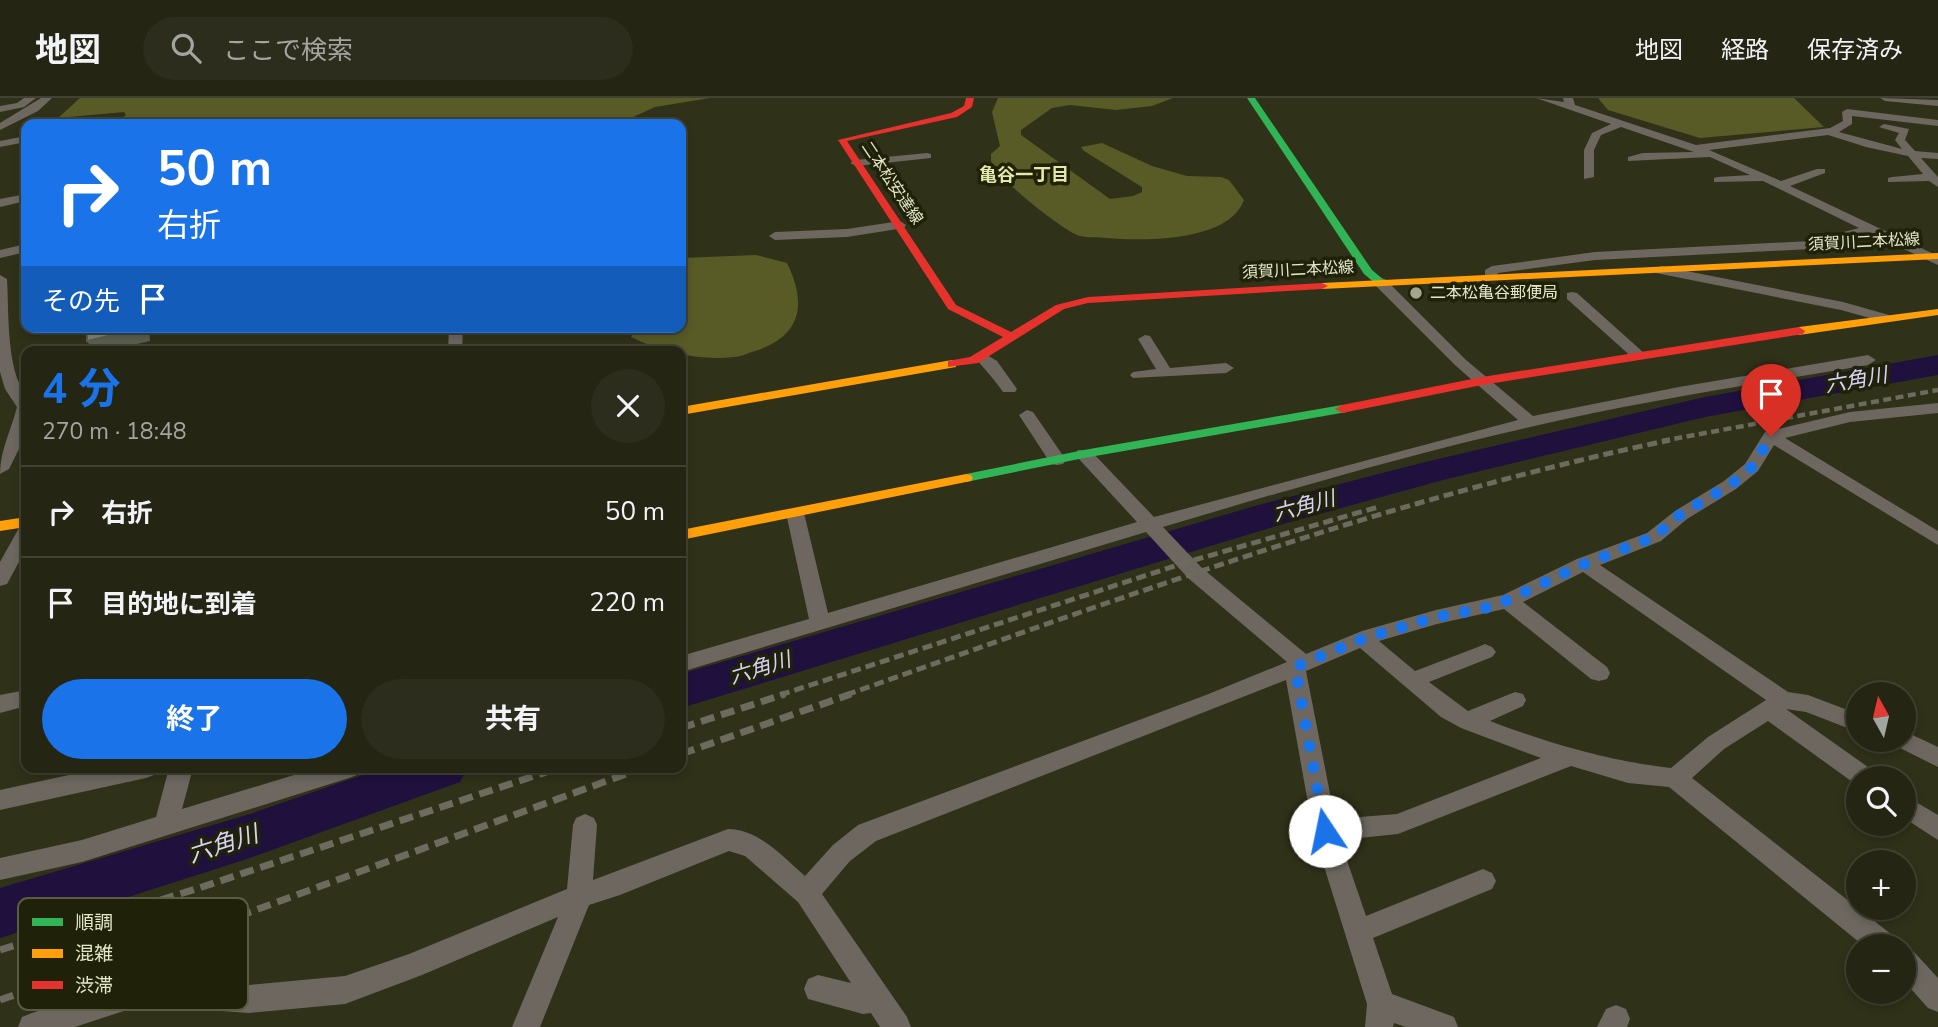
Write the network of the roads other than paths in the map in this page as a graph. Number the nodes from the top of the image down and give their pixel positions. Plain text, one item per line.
1 (32, 98) edge
2 (47, 98) edge
3 (970, 98) edge
4 (1251, 98) edge
5 (1541, 98) edge
6 (1885, 101) edge
7 (1570, 103) edge
8 (1938, 103) edge
9 (0, 109) edge
10 (1938, 113) edge
11 (1876, 115) junction
12 (1847, 120) junction
13 (1938, 123) edge
14 (1623, 124) junction
15 (0, 127) edge
16 (1829, 132) junction
17 (21, 140) edge
18 (0, 144) edge
19 (1697, 149) junction
20 (1714, 155) junction
21 (1911, 155) junction
22 (927, 156) dead end
23 (1938, 156) edge
24 (1632, 159) dead end
25 (856, 163) junction
26 (1821, 171) dead end
27 (1588, 177) dead end
28 (1765, 178) junction
29 (1718, 180) dead end
30 (1892, 180) dead end
31 (1935, 180) edge
32 (1779, 186) junction
33 (21, 199) edge
34 (0, 203) edge
35 (900, 225) junction
36 (1869, 229) junction
37 (21, 249) edge
38 (778, 253) dead end
39 (0, 254) edge
40 (1935, 257) edge
41 (1661, 270) junction
42 (1490, 276) junction
43 (0, 279) edge
44 (1380, 282) junction
45 (1572, 296) dead end
46 (1938, 312) edge
47 (1884, 317) junction
48 (1012, 337) junction
49 (3, 339) edge
50 (1145, 339) dead end
51 (1639, 356) junction
52 (982, 357) junction
53 (1868, 360) dead end
54 (1226, 368) dead end
55 (1166, 373) junction
56 (1138, 375) dead end
57 (1482, 381) junction
58 (1009, 388) dead end
59 (21, 398) edge
60 (1938, 408) edge
61 (686, 410) edge
62 (1908, 411) junction
63 (1027, 415) dead end
64 (1530, 422) junction
65 (21, 423) edge
66 (1938, 425) edge
67 (1771, 436) junction
68 (1084, 454) junction
69 (1057, 460) junction
70 (0, 469) edge
71 (795, 513) junction
72 (21, 523) edge
73 (1147, 524) junction
74 (0, 526) edge
75 (686, 534) edge
76 (1938, 539) edge
77 (21, 541) edge
78 (1584, 564) junction
79 (0, 579) edge
80 (1508, 601) junction
81 (820, 623) junction
82 (1362, 639) junction
83 (1485, 652) dead end
84 (686, 663) edge
85 (1299, 665) junction
86 (1599, 673) dead end
87 (1413, 680) junction
88 (21, 699) edge
89 (1515, 700) dead end
90 (0, 704) edge
91 (1776, 705) junction
92 (1846, 718) edge
93 (1467, 721) junction
94 (1916, 746) edge
95 (1569, 757) junction
96 (1938, 758) edge
97 (1851, 766) edge
98 (123, 773) edge
99 (180, 773) edge
100 (333, 773) edge
101 (1675, 778) junction
102 (0, 800) edge
103 (1916, 813) edge
104 (166, 825) junction
105 (585, 825) dead end
106 (1938, 829) edge
107 (1325, 831) junction
108 (0, 870) edge
109 (1483, 881) dead end
110 (807, 894) junction
111 (579, 896) junction
112 (1358, 932) junction
113 (1870, 934) edge
114 (1916, 974) edge
115 (818, 989) dead end
116 (1938, 998) edge
117 (248, 999) edge
118 (878, 999) junction
119 (84, 1010) edge
120 (1380, 1016) edge
121 (32, 1027) edge
122 (526, 1027) edge
123 (897, 1027) edge
124 (1444, 1027) edge

1 - 9 street
2 - 15 street
3 - 25 main road, 二本松安達線
4 - 44 main road
5 - 7 street
6 - 8 street
6 - 10 street
6 - 11 street
7 - 14 street
11 - 12 street
11 - 13 street
12 - 16 street
12 - 21 street
14 - 19 street
14 - 27 street
16 - 19 street
16 - 21 street
17 - 18 street
19 - 20 street
20 - 24 street
20 - 28 street
21 - 23 street
21 - 31 street
22 - 25 street
25 - 35 main road, 二本松安達線
26 - 32 street
28 - 29 street
28 - 32 street
30 - 31 street
32 - 36 street
33 - 34 street
35 - 38 street
35 - 48 main road, 二本松安達線
36 - 40 street
36 - 42 street
37 - 39 street
40 - 41 main road, 須賀川二本松線
41 - 42 main road, 須賀川二本松線
41 - 47 street
42 - 44 main road, 須賀川二本松線
43 - 49 street
44 - 48 main road, 須賀川二本松線
44 - 57 street
45 - 51 street
46 - 47 main road
47 - 51 main road
48 - 52 main road, 須賀川二本松線
49 - 59 street
50 - 55 street
51 - 57 main road
52 - 58 street
52 - 61 main road, 須賀川二本松線
53 - 64 street
54 - 55 street
55 - 56 street
57 - 64 street
57 - 68 main road
60 - 62 street
62 - 66 street
62 - 67 street
63 - 69 street
64 - 73 street
65 - 70 street
67 - 76 street
67 - 78 street
68 - 69 main road
68 - 73 street
69 - 71 main road
71 - 75 main road
71 - 81 street
72 - 74 main road
73 - 81 street
73 - 85 street
77 - 79 street
78 - 80 street
78 - 91 street
80 - 82 street
80 - 86 street
81 - 84 street
82 - 85 street
82 - 87 street
83 - 87 street
85 - 107 street
85 - 110 street
87 - 93 street
88 - 90 street
89 - 93 street
91 - 92 street
91 - 97 street
91 - 101 street
93 - 95 street
94 - 96 street
95 - 101 street
95 - 107 street
98 - 102 street
99 - 104 street
100 - 104 street
101 - 113 street
103 - 106 street
104 - 108 street
105 - 111 street
107 - 112 street
109 - 112 street
110 - 111 street
110 - 118 street
111 - 117 street
111 - 122 street
112 - 120 street
114 - 116 street
115 - 118 street
118 - 123 street
119 - 121 street
120 - 124 street

